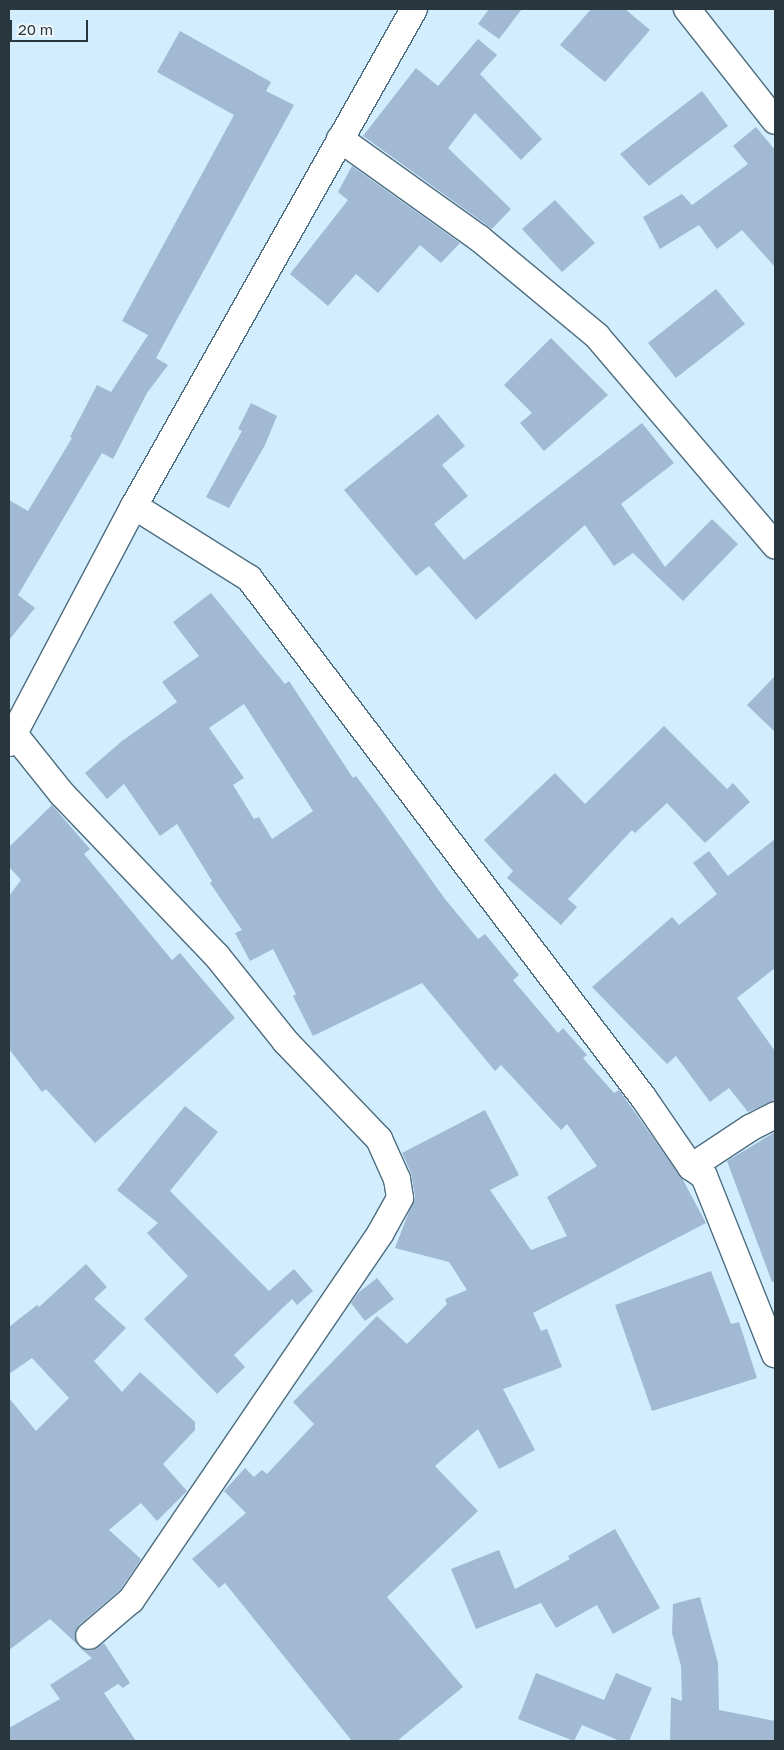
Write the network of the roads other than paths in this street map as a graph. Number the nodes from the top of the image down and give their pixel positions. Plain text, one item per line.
1 (414, 9) edge
2 (687, 9) edge
3 (775, 121) edge
4 (340, 139) junction
5 (134, 506) junction
6 (775, 545) edge
7 (11, 739) edge
8 (775, 1115) edge
9 (691, 1167) junction
10 (775, 1354) edge
11 (89, 1636) dead end

1 - 4 street
2 - 3 street
4 - 5 street
4 - 6 street
5 - 7 street
5 - 9 street
7 - 11 street
8 - 9 street
9 - 10 street

